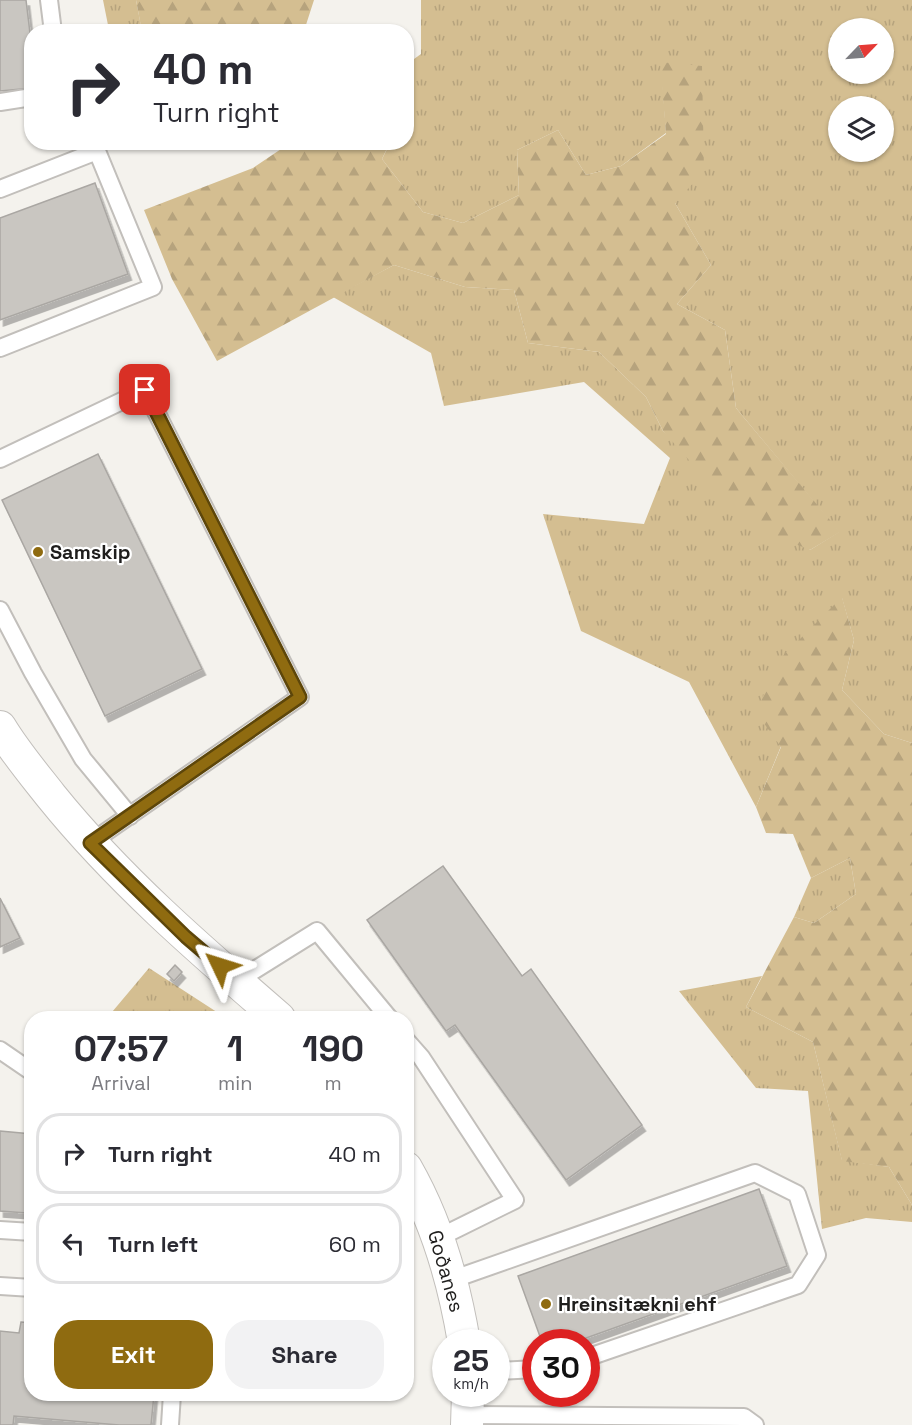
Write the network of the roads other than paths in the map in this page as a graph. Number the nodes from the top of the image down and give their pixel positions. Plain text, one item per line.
1 (49, 0) edge
2 (52, 24) edge
3 (24, 98) edge
4 (0, 102) edge
5 (0, 189) edge
6 (0, 348) edge
7 (0, 459) edge
8 (0, 610) edge
9 (0, 727) edge
10 (130, 816) junction
11 (90, 843) junction
12 (237, 981) junction
13 (271, 1011) edge
14 (383, 1011) edge
15 (414, 1049) edge
16 (0, 1050) edge
17 (24, 1066) edge
18 (414, 1183) edge
19 (0, 1230) edge
20 (24, 1232) edge
21 (438, 1238) junction
22 (451, 1280) junction
23 (0, 1286) edge
24 (24, 1288) edge
25 (461, 1329) edge
26 (600, 1353) edge
27 (172, 1401) edge
28 (468, 1411) edge
29 (170, 1425) edge
30 (755, 1425) edge

1 - 2 lane
3 - 4 lane
5 - 6 lane
7 - 10 lane
8 - 10 lane
9 - 11 street
10 - 11 lane
11 - 12 street
12 - 13 street
12 - 14 lane
15 - 21 lane
16 - 17 lane
18 - 21 street, Goðanes
19 - 20 lane
21 - 22 street, Goðanes
22 - 25 street, Goðanes
22 - 26 lane
23 - 24 lane
27 - 29 lane
28 - 30 lane

